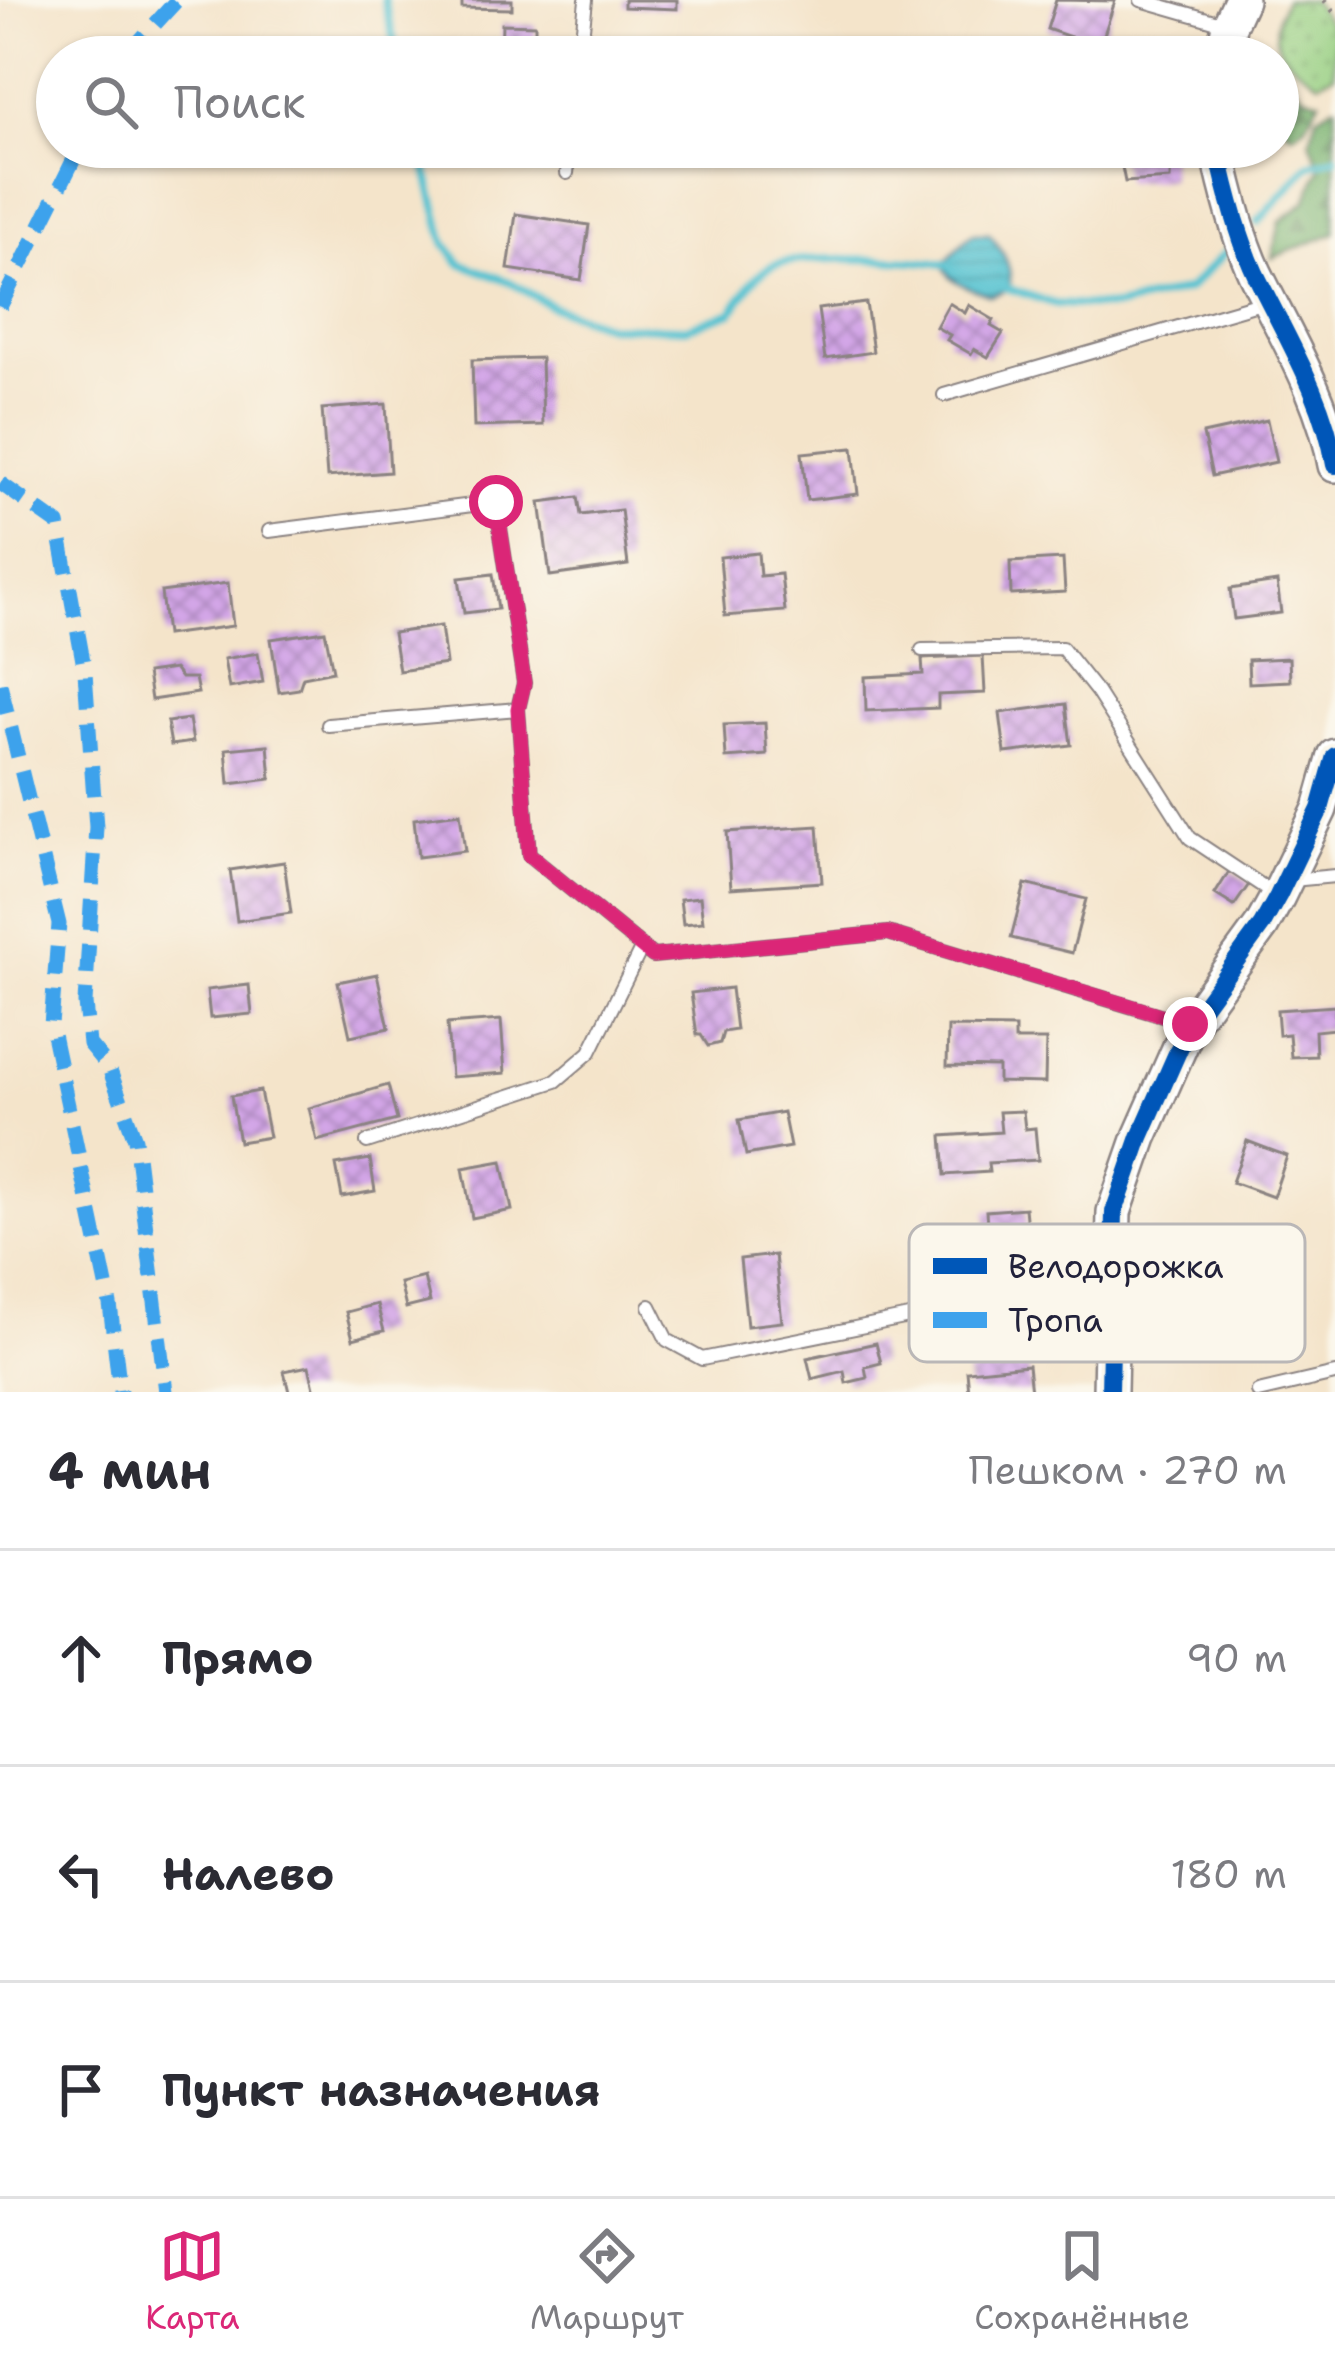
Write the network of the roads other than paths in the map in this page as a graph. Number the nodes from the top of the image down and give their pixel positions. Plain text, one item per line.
1 (586, 0) edge
2 (1141, 0) edge
3 (1231, 28) edge
4 (582, 36) edge
5 (568, 168) edge
6 (1223, 168) edge
7 (567, 173) dead end
8 (1270, 301) junction
9 (944, 395) dead end
10 (1334, 450) edge
11 (269, 531) dead end
12 (922, 650) dead end
13 (518, 709) junction
14 (328, 725) dead end
15 (1335, 756) edge
16 (1335, 876) edge
17 (1281, 888) junction
18 (642, 947) junction
19 (1190, 1024) junction
20 (367, 1142) dead end
21 (1114, 1224) edge
22 (650, 1306) dead end
23 (909, 1317) edge
24 (1335, 1374) edge
25 (1258, 1392) edge

1 - 4 lane
2 - 3 lane
5 - 7 lane
6 - 8 street
8 - 9 lane
8 - 10 street
11 - 13 lane
12 - 17 lane
13 - 14 lane
13 - 18 lane
15 - 17 street
16 - 17 lane
17 - 19 street
18 - 19 lane
18 - 20 lane
19 - 21 street
22 - 23 lane
24 - 25 lane

